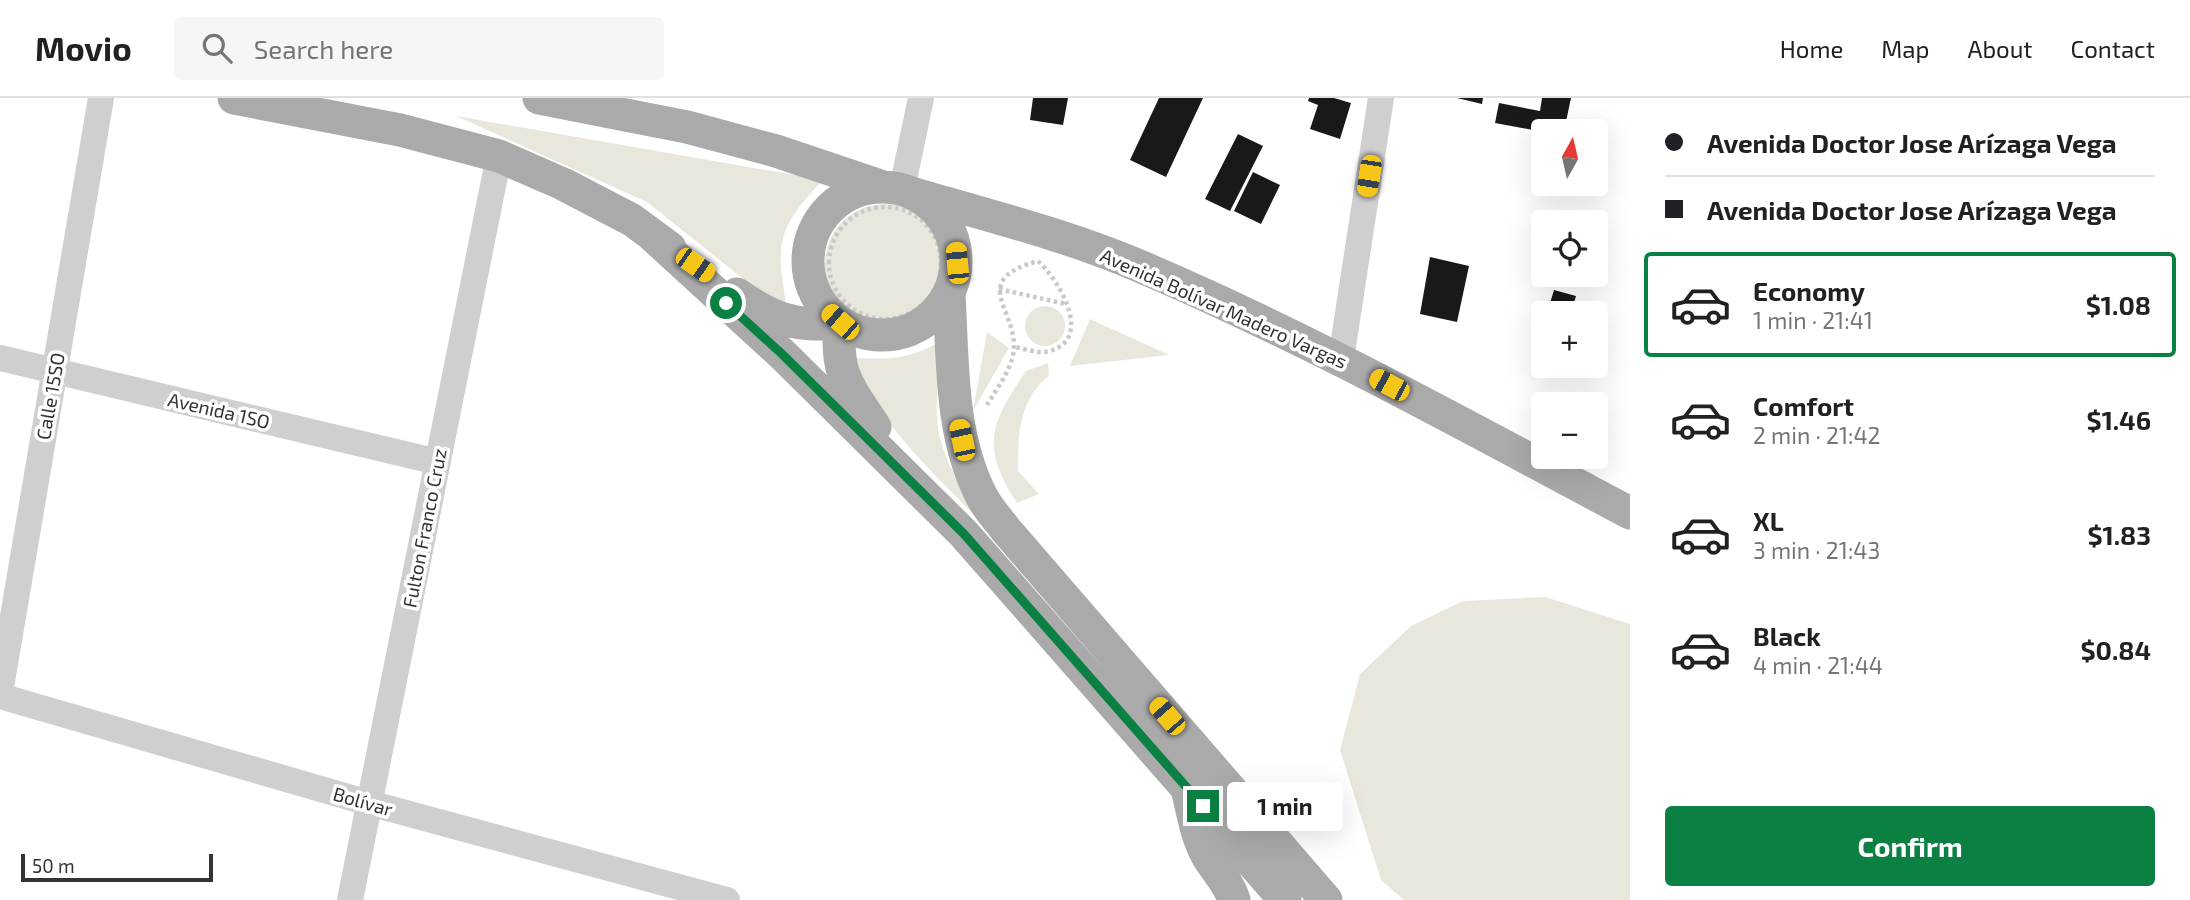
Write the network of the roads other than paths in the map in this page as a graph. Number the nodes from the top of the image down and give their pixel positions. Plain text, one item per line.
1 (101, 98) edge
2 (234, 98) edge
3 (539, 98) edge
4 (921, 98) edge
5 (1381, 98) edge
6 (499, 156) junction
7 (899, 190) junction
8 (652, 235) junction
9 (948, 295) junction
10 (840, 322) junction
11 (0, 358) edge
12 (1341, 359) junction
13 (54, 371) junction
14 (438, 462) junction
15 (908, 479) junction
16 (1630, 513) edge
17 (0, 695) edge
18 (1187, 787) junction
19 (369, 803) junction
20 (350, 900) edge
21 (727, 900) edge
22 (1234, 900) edge
23 (1285, 900) edge
24 (1326, 900) edge

1 - 13 street, Calle 15SO
2 - 6 main road
3 - 7 main road, Avenida Bolívar Madero Vargas
4 - 7 street
5 - 12 street
6 - 8 main road
6 - 14 street, Fulton Franco Cruz
7 - 9 main road
7 - 10 main road
7 - 12 main road, Avenida Bolívar Madero Vargas
8 - 10 main road
8 - 15 main road
9 - 10 main road
9 - 24 main road
10 - 15 main road
11 - 13 street, Avenida 1SO
12 - 16 main road, Avenida Bolívar Madero Vargas
13 - 14 street, Avenida 1SO
13 - 17 street, Calle 15SO
14 - 19 street, Fulton Franco Cruz
15 - 18 main road
17 - 19 street, Bolívar
18 - 22 main road
18 - 23 main road
19 - 20 street, Fulton Franco Cruz
19 - 21 street, Bolívar

